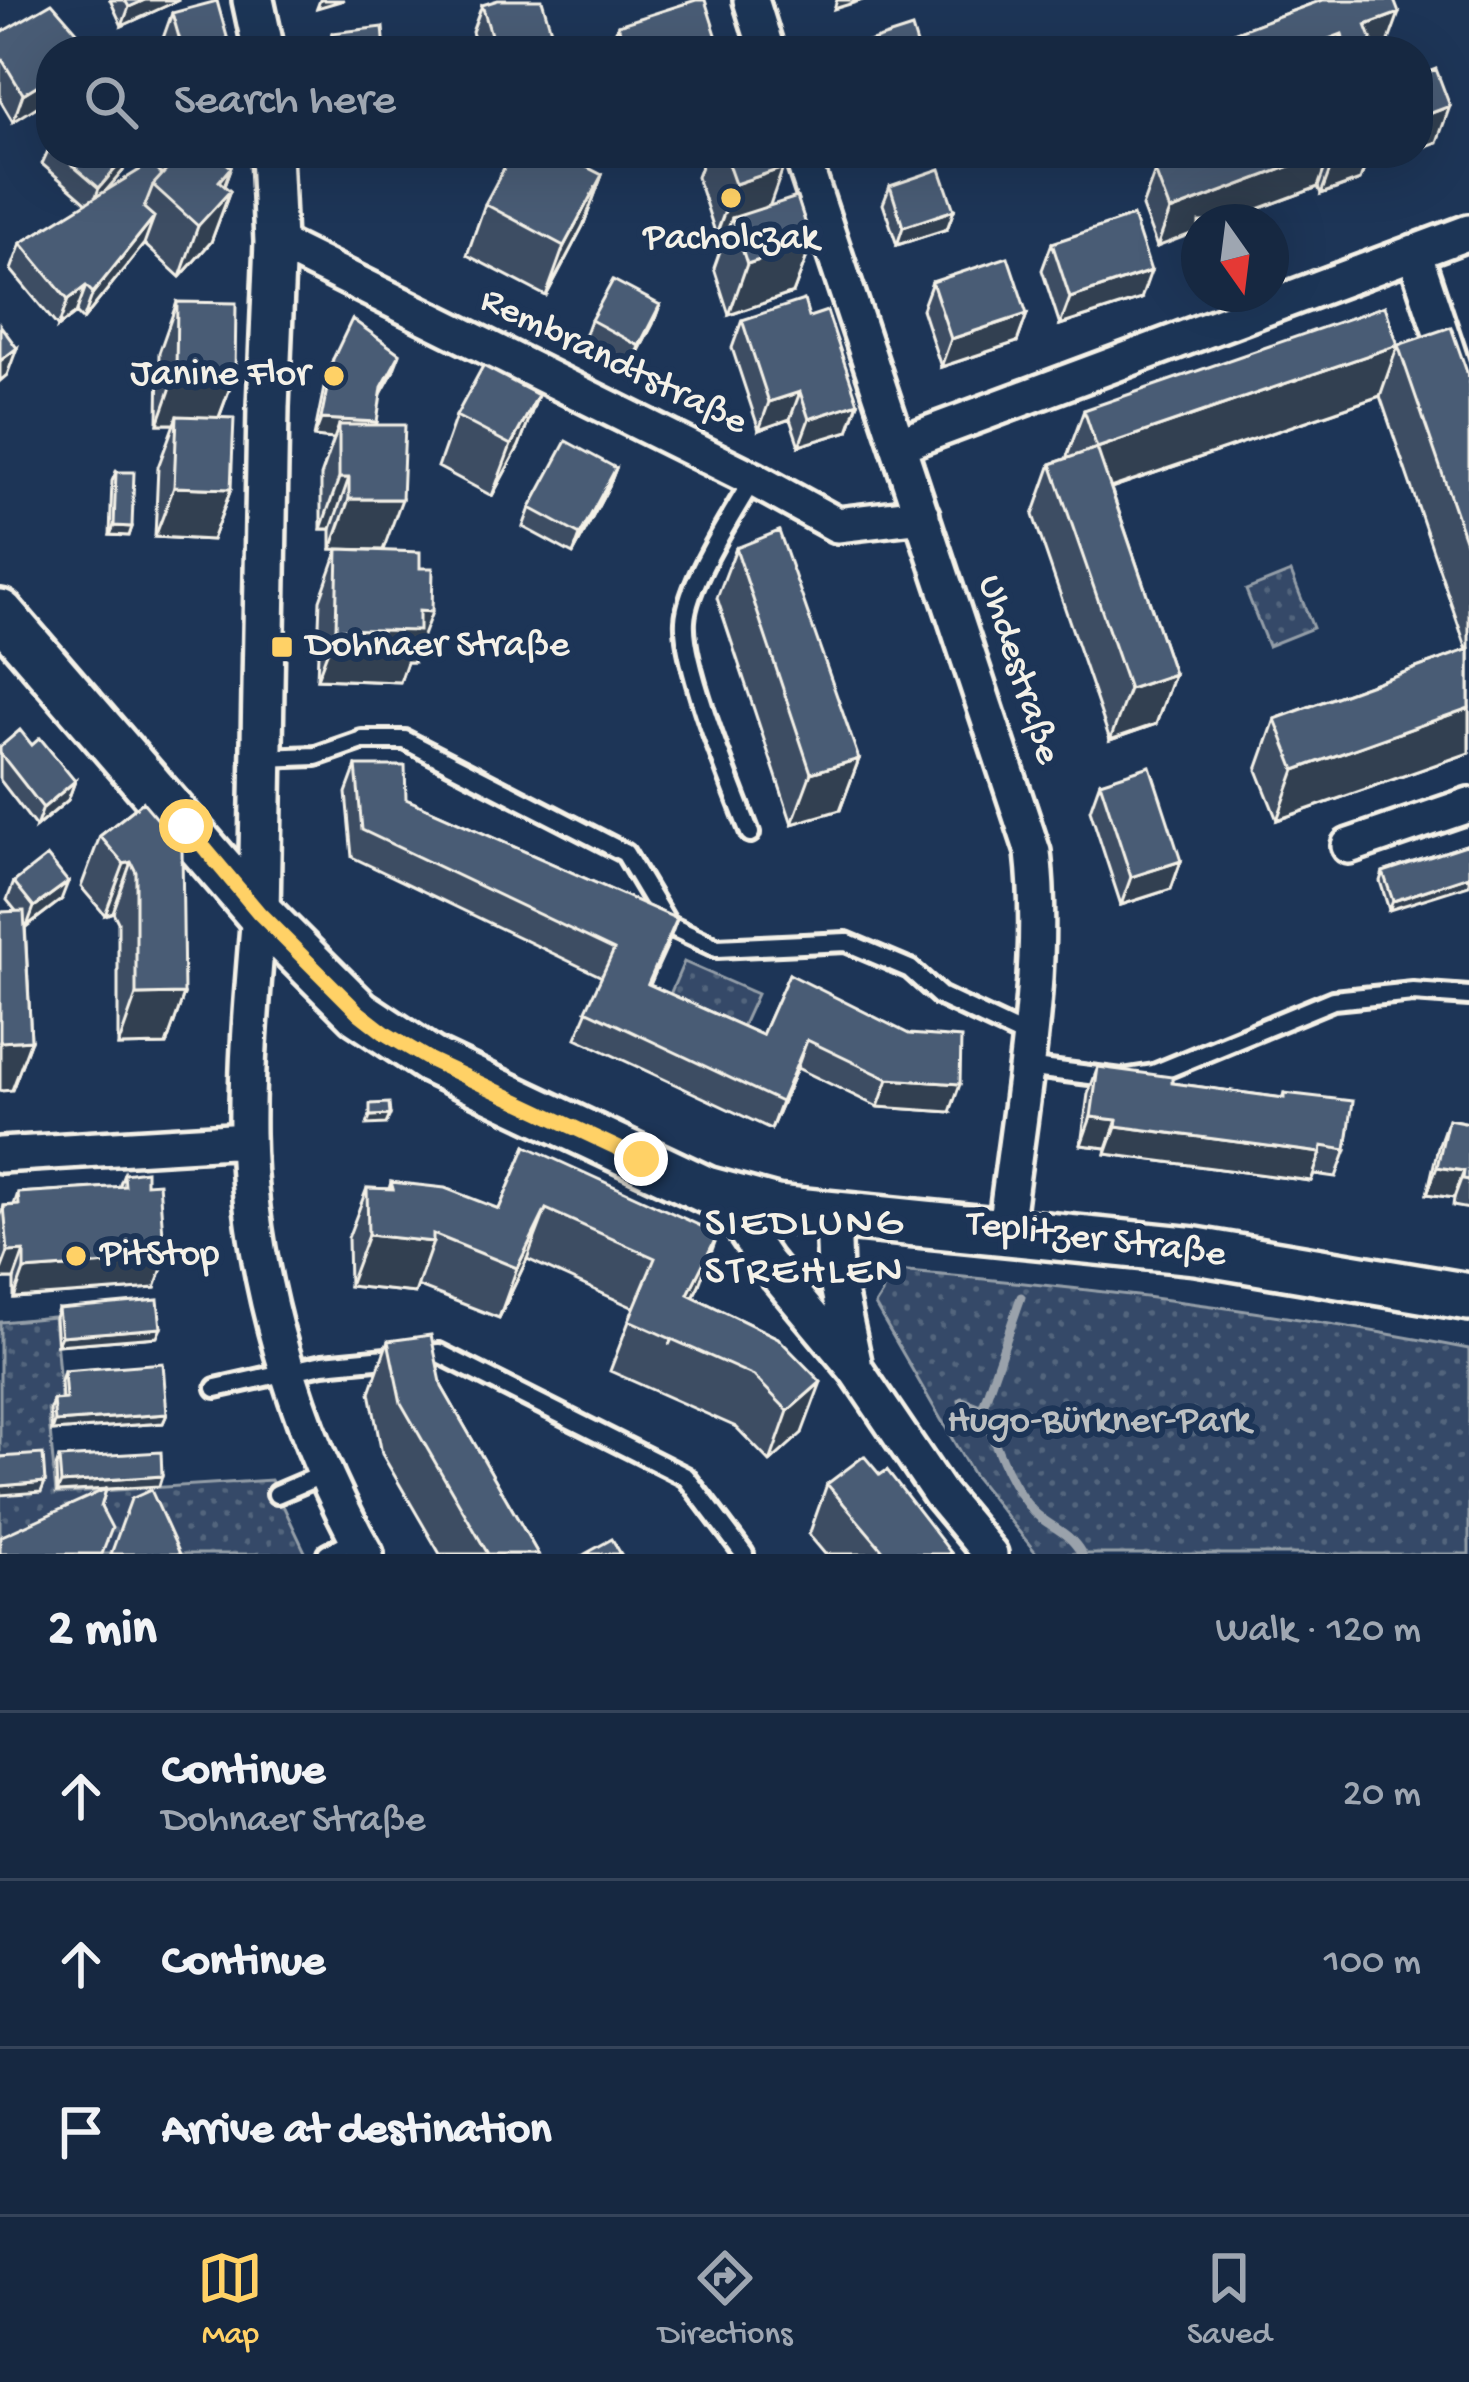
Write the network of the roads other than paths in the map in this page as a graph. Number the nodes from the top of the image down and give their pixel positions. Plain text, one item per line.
1 (253, 0) edge
2 (751, 0) edge
3 (261, 36) edge
4 (762, 36) edge
5 (273, 168) edge
6 (806, 168) edge
7 (1469, 232) edge
8 (275, 242) junction
9 (1414, 252) junction
10 (1469, 417) edge
11 (898, 445) junction
12 (753, 479) junction
13 (922, 515) junction
14 (0, 613) edge
15 (262, 758) junction
16 (1469, 805) edge
17 (750, 833) dead end
18 (1349, 846) dead end
19 (259, 913) junction
20 (1469, 996) edge
21 (1026, 1052) junction
22 (247, 1140) junction
23 (0, 1155) edge
24 (721, 1195) junction
25 (832, 1215) junction
26 (1005, 1230) junction
27 (1469, 1297) edge
28 (289, 1370) junction
29 (856, 1370) junction
30 (216, 1388) dead end
31 (324, 1474) junction
32 (277, 1494) dead end
33 (350, 1549) edge
34 (744, 1554) edge
35 (990, 1554) edge

1 - 3 street
2 - 4 street
5 - 8 street
6 - 11 street, Uhdestraße
7 - 9 street
8 - 12 street, Rembrandtstraße
8 - 15 street
9 - 10 street
9 - 11 street
11 - 13 street, Uhdestraße
12 - 13 street, Rembrandtstraße
12 - 17 lane
13 - 21 street, Uhdestraße
14 - 19 main road
15 - 19 street
15 - 21 lane
16 - 18 street
19 - 22 street
19 - 24 main road, Teplitzer Straße
20 - 21 lane
21 - 26 street, Uhdestraße
22 - 23 street
22 - 28 street
24 - 25 main road, Teplitzer Straße
24 - 29 street
25 - 26 main road, Teplitzer Straße
25 - 29 street
26 - 27 main road, Teplitzer Straße
28 - 30 lane
28 - 31 street
28 - 34 lane
29 - 35 street
31 - 32 lane
31 - 33 street

